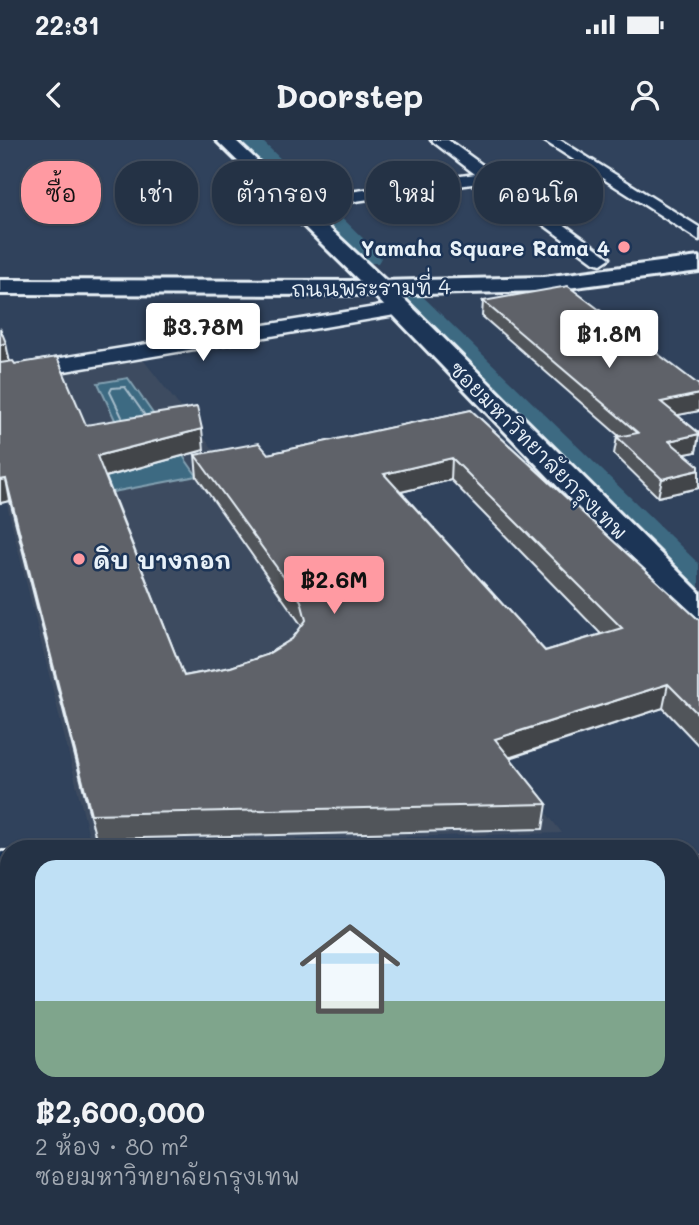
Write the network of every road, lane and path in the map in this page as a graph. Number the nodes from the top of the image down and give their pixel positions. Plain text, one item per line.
1 (225, 140) edge
2 (438, 140) edge
3 (550, 140) edge
4 (247, 161) edge
5 (474, 166) edge
6 (474, 179) edge
7 (352, 197) edge
8 (314, 224) edge
9 (554, 224) edge
10 (699, 234) edge
11 (699, 244) edge
12 (601, 258) junction
13 (328, 264) dead end
14 (433, 264) dead end
15 (699, 264) edge
16 (356, 265) junction
17 (0, 287) edge
18 (391, 287) junction
19 (0, 375) edge
20 (699, 612) edge

1 - 4 main road, ซอยมหาวิทยาลัยกรุงเทพ
2 - 5 street
3 - 10 street
6 - 7 street
8 - 16 main road, ซอยมหาวิทยาลัยกรุงเทพ
9 - 12 street
11 - 12 main road, ถนนพระรามที่ 4
12 - 14 main road, ถนนพระรามที่ 4
13 - 16 main road, ถนนพระรามที่ 4
15 - 18 main road, ถนนพระรามที่ 4
16 - 18 main road, ซอยมหาวิทยาลัยกรุงเทพ
17 - 18 main road, ถนนพระรามที่ 4
18 - 19 street
18 - 20 main road, ซอยมหาวิทยาลัยกรุงเทพ

